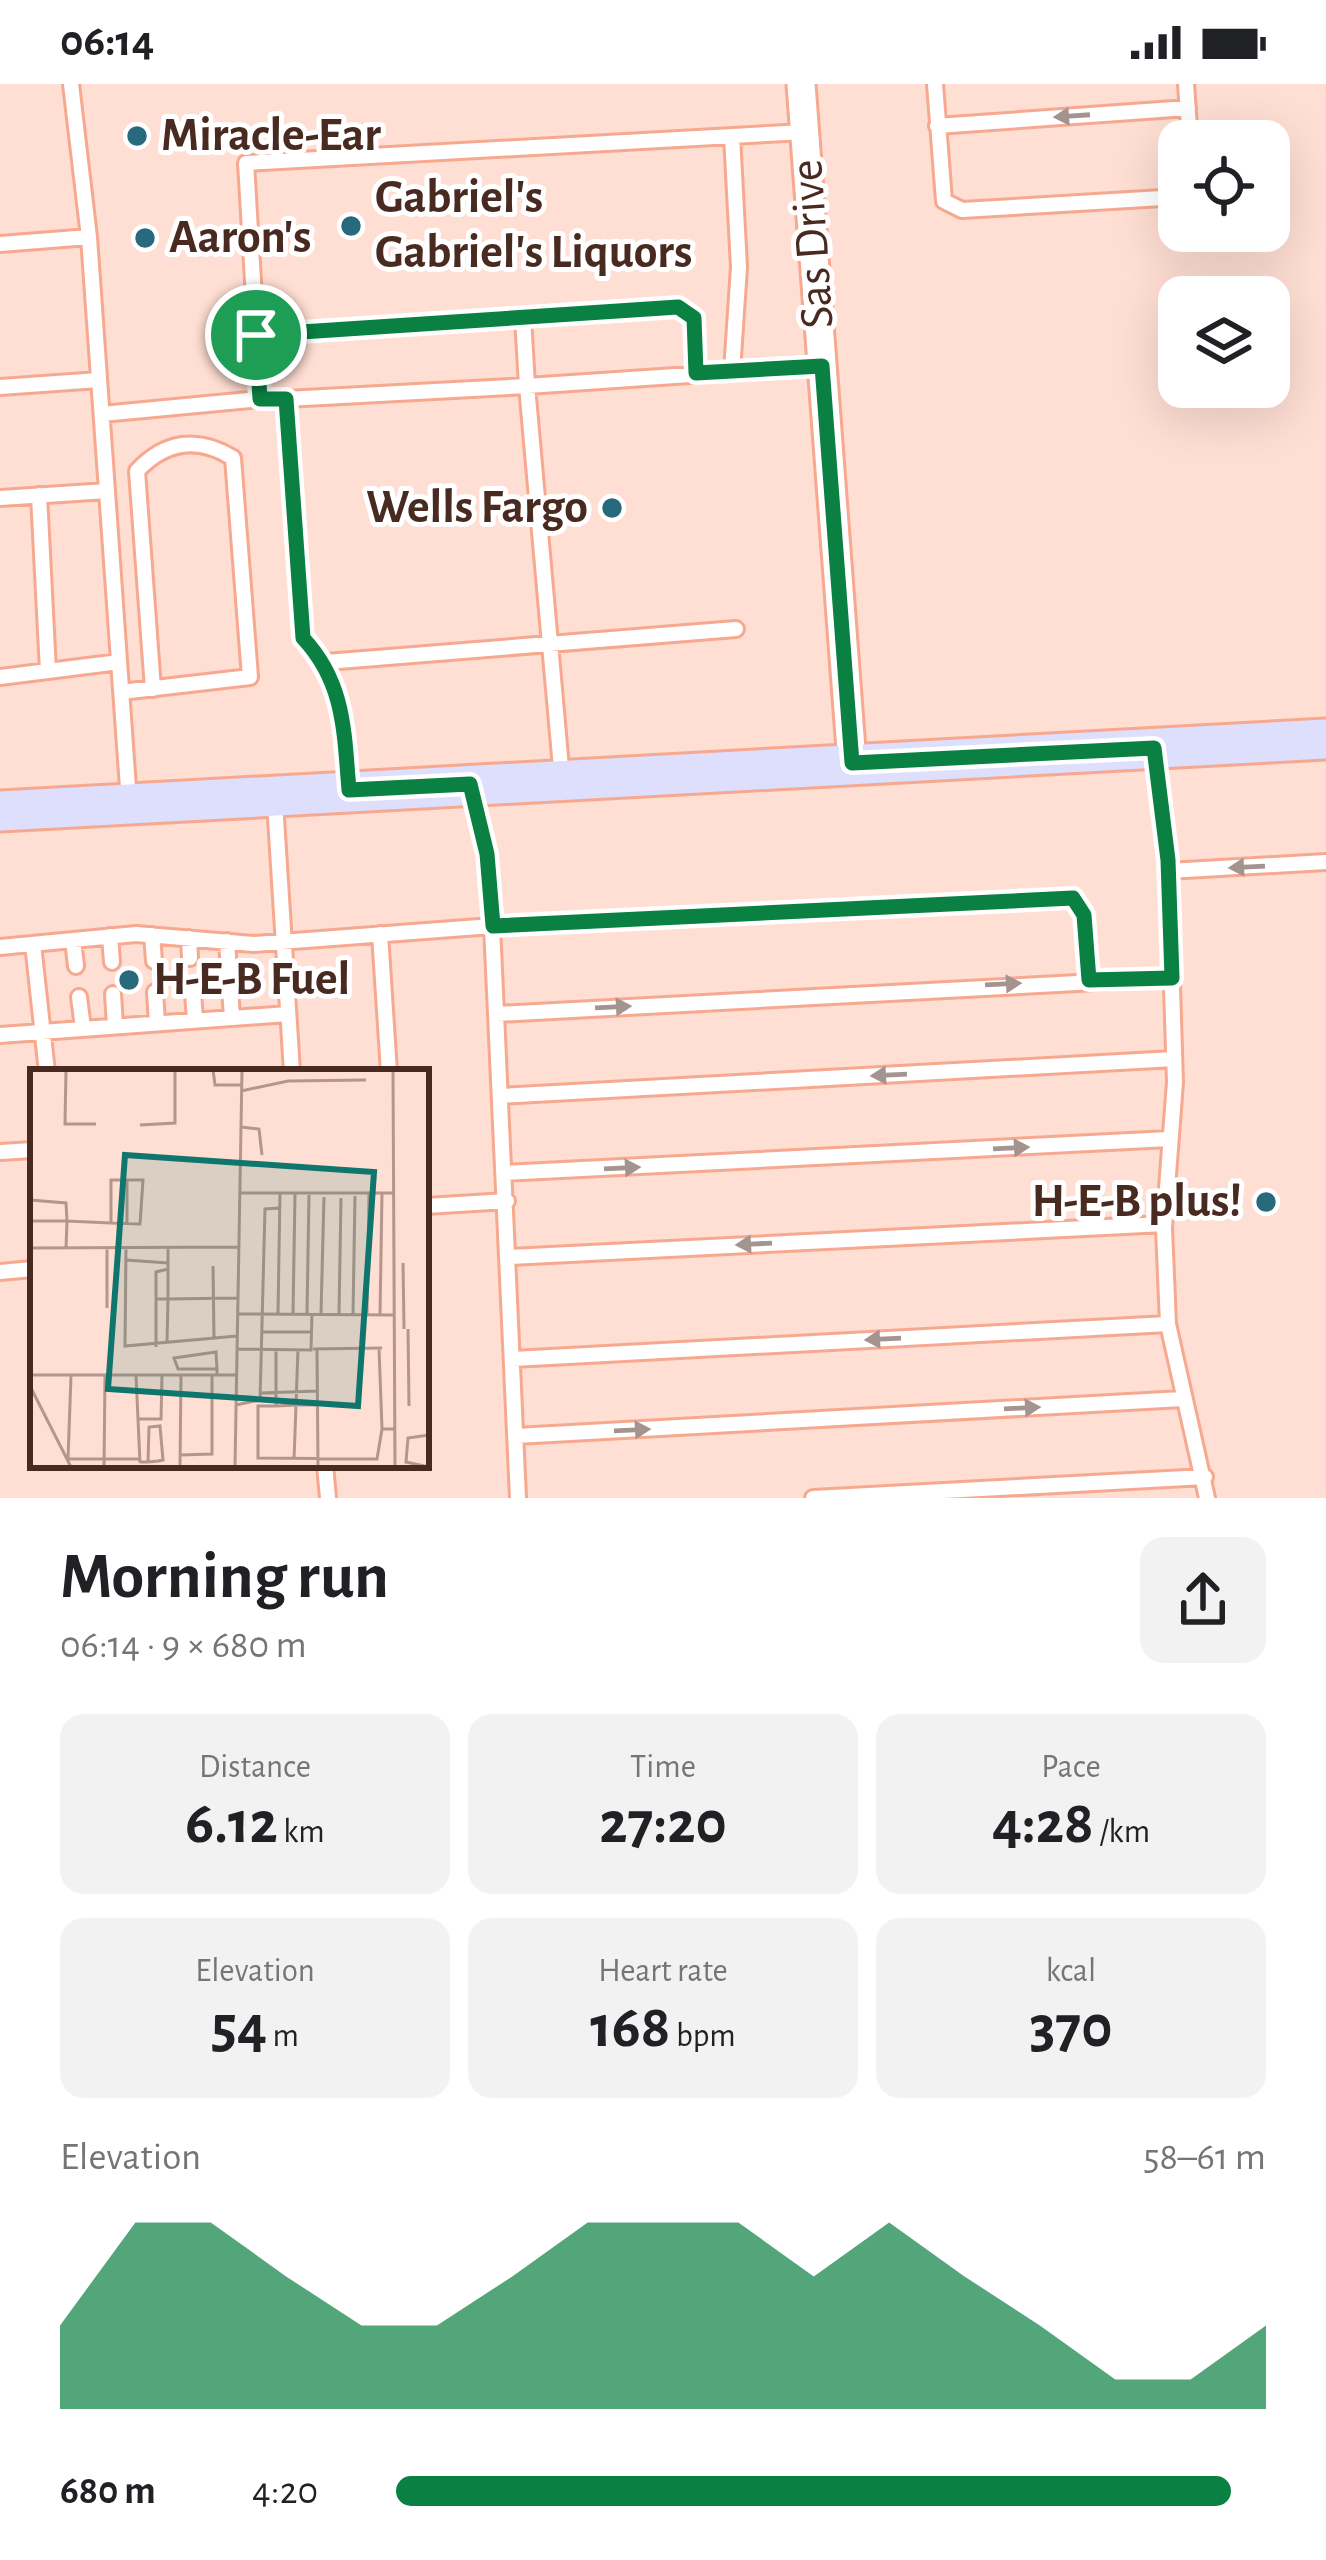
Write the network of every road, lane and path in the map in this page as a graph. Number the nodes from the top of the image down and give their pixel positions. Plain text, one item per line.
1 (71, 84) edge
2 (801, 84) edge
3 (935, 84) edge
4 (1186, 84) edge
5 (1188, 108) junction
6 (1189, 120) edge
7 (937, 126) junction
8 (804, 132) junction
9 (731, 136) junction
10 (1158, 198) edge
11 (89, 237) junction
12 (0, 244) edge
13 (523, 317) junction
14 (256, 335) junction
15 (822, 366) junction
16 (732, 371) junction
17 (696, 373) junction
18 (99, 380) junction
19 (527, 386) junction
20 (0, 387) edge
21 (260, 399) junction
22 (286, 399) junction
23 (102, 414) junction
24 (107, 491) junction
25 (39, 495) junction
26 (0, 498) edge
27 (736, 629) dead end
28 (550, 644) junction
29 (119, 662) junction
30 (326, 662) junction
31 (48, 671) junction
32 (0, 677) edge
33 (153, 689) junction
34 (121, 692) junction
35 (1326, 739) edge
36 (1154, 748) junction
37 (852, 763) junction
38 (562, 779) junction
39 (470, 784) junction
40 (349, 790) junction
41 (275, 795) junction
42 (130, 803) junction
43 (0, 811) edge
44 (1326, 862) edge
45 (1168, 871) junction
46 (493, 926) junction
47 (380, 934) junction
48 (152, 935) junction
49 (110, 937) junction
50 (189, 938) junction
51 (74, 940) junction
52 (227, 941) junction
53 (284, 941) junction
54 (33, 944) junction
55 (0, 947) edge
56 (190, 958) dead end
57 (154, 961) dead end
58 (112, 962) dead end
59 (76, 966) dead end
60 (1172, 978) junction
61 (1089, 980) junction
62 (155, 992) dead end
63 (194, 993) dead end
64 (113, 994) dead end
65 (80, 997) dead end
66 (288, 1014) junction
67 (497, 1014) junction
68 (232, 1018) junction
69 (195, 1020) junction
70 (158, 1023) junction
71 (116, 1026) junction
72 (83, 1028) junction
73 (39, 1031) junction
74 (0, 1035) edge
75 (1174, 1059) junction
76 (46, 1069) edge
77 (292, 1069) edge
78 (389, 1069) edge
79 (500, 1096) junction
80 (1169, 1139) junction
81 (30, 1150) edge
82 (0, 1152) edge
83 (505, 1173) junction
84 (507, 1201) junction
85 (429, 1207) edge
86 (1164, 1224) junction
87 (510, 1257) junction
88 (30, 1269) edge
89 (0, 1272) edge
90 (1168, 1324) junction
91 (513, 1359) junction
92 (1182, 1399) junction
93 (516, 1436) junction
94 (325, 1468) edge
95 (1205, 1477) junction
96 (328, 1498) edge
97 (518, 1498) edge
98 (813, 1498) edge
99 (1207, 1498) edge

1 - 11 lane
2 - 8 street, Sas Drive
3 - 7 lane
4 - 5 lane
5 - 6 lane
5 -> 7 lane
7 - 10 lane
8 - 9 lane
8 - 15 street, Sas Drive
9 - 14 lane
9 - 16 lane
11 - 12 lane
11 - 18 lane
13 - 14 lane
13 - 17 lane
13 - 19 lane
14 - 21 lane
15 - 16 lane
15 - 37 street, Sas Drive
16 - 17 lane
17 - 19 lane
18 - 20 lane
18 - 23 lane
19 - 22 lane
19 - 28 lane
21 - 22 lane
21 - 23 lane
22 - 30 lane
23 - 24 lane
24 - 25 lane
24 - 29 lane
25 - 26 lane
25 - 31 lane
27 - 28 lane
28 - 30 lane
28 - 38 lane
29 - 31 lane
29 - 34 lane
30 - 40 lane
31 - 32 lane
33 - 33 lane
33 - 34 lane
34 - 42 lane
35 - 36 main road
36 - 37 main road
36 - 45 lane
37 - 38 main road
38 - 39 main road
39 - 40 main road
39 - 46 lane
40 - 41 main road
41 - 42 main road
41 - 53 lane
42 - 43 main road
44 -> 45 lane
45 - 60 lane
46 - 47 lane
46 - 61 lane
46 - 67 lane
47 - 53 lane
47 - 78 lane
48 - 49 lane
48 - 50 lane
48 - 57 lane
49 - 51 lane
49 - 58 lane
50 - 52 lane
50 - 56 lane
51 - 54 lane
51 - 59 lane
52 - 53 lane
52 - 68 lane
53 - 66 lane
54 - 55 lane
54 - 73 lane
60 - 61 lane
60 - 75 lane
67 -> 61 lane
62 - 70 lane
63 - 69 lane
64 - 71 lane
65 - 72 lane
66 - 68 lane
66 - 77 lane
67 - 79 lane
68 - 69 lane
69 - 70 lane
70 - 71 lane
71 - 72 lane
72 - 73 lane
73 - 74 lane
73 - 76 lane
75 -> 79 lane
75 - 80 lane
79 - 83 lane
83 -> 80 lane
80 - 86 lane
81 - 82 lane
83 - 84 lane
84 - 85 lane
84 - 87 lane
86 -> 87 lane
86 - 90 lane
87 - 91 lane
88 - 89 lane
90 -> 91 lane
90 - 92 lane
91 - 93 lane
93 -> 92 lane
92 - 95 lane
93 - 97 lane
94 - 96 lane
95 - 98 lane
95 - 99 lane

